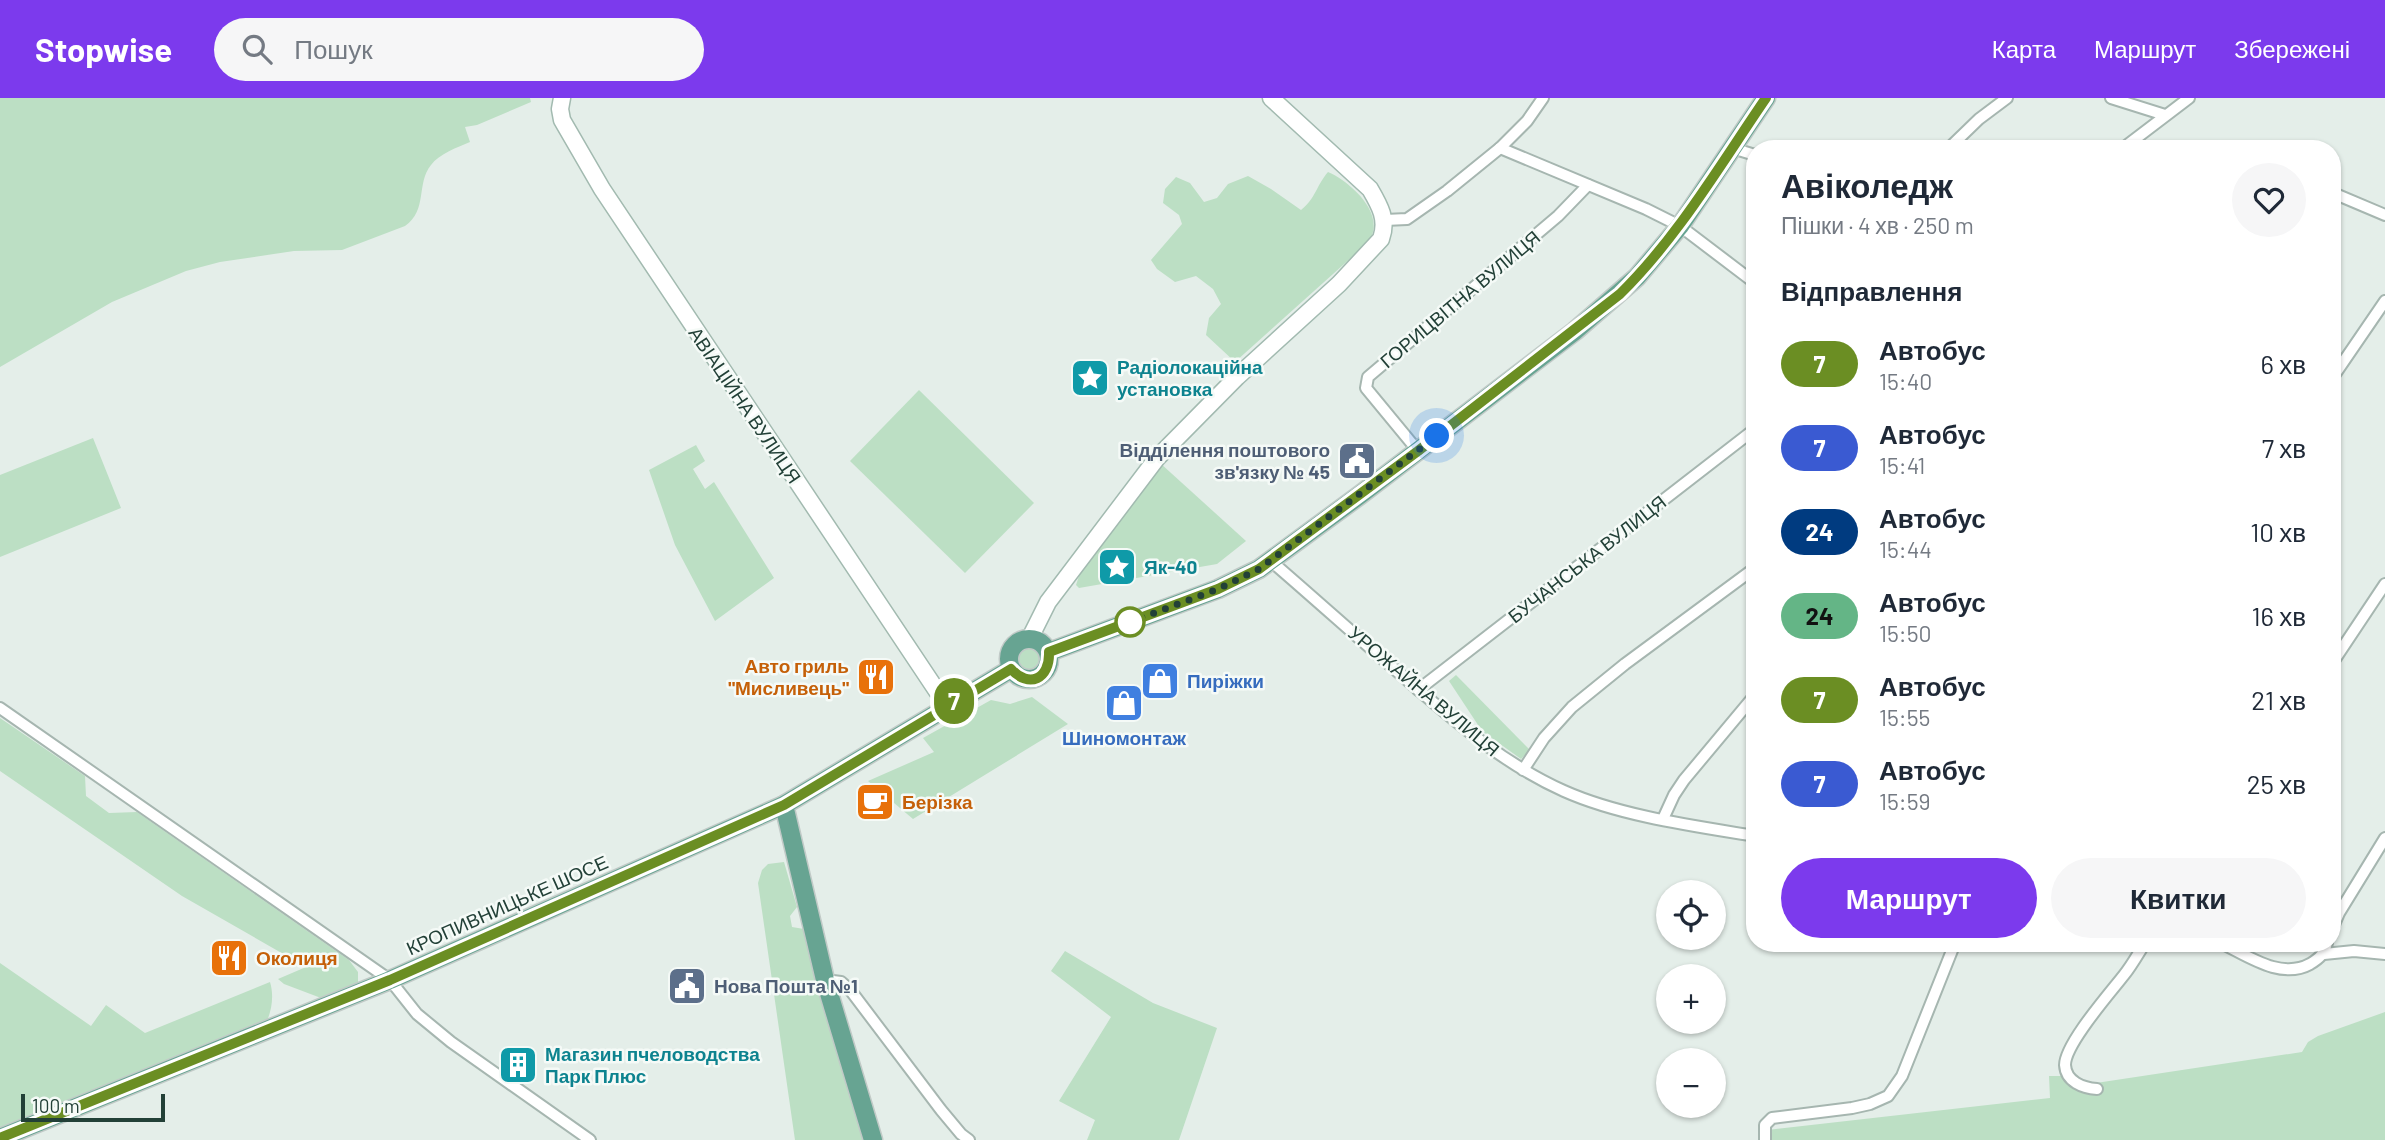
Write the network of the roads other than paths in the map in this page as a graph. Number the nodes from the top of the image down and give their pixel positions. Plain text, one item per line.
1 (562, 98) edge
2 (1270, 98) edge
3 (1542, 98) edge
4 (1766, 98) edge
5 (2007, 98) edge
6 (2111, 98) edge
7 (2189, 98) edge
8 (2165, 115) junction
9 (1957, 140) edge
10 (2133, 140) edge
11 (1500, 148) junction
12 (1732, 148) junction
13 (1746, 152) edge
14 (1588, 185) junction
15 (2341, 196) edge
16 (2385, 215) edge
17 (1385, 220) junction
18 (1680, 226) junction
19 (1746, 276) edge
20 (2385, 301) edge
21 (2341, 365) edge
22 (1746, 436) edge
23 (1418, 451) junction
24 (1271, 561) junction
25 (1746, 575) edge
26 (2385, 584) edge
27 (1030, 638) junction
28 (2341, 650) edge
29 (1049, 652) junction
30 (1011, 669) junction
31 (1418, 690) junction
32 (947, 706) junction
33 (1746, 706) edge
34 (0, 708) edge
35 (1523, 770) junction
36 (784, 805) junction
37 (1662, 819) junction
38 (1746, 834) edge
39 (2385, 838) edge
40 (2341, 910) edge
41 (2341, 950) edge
42 (1951, 952) edge
43 (2139, 952) edge
44 (2242, 952) edge
45 (2320, 952) edge
46 (2385, 954) edge
47 (390, 980) junction
48 (825, 981) junction
49 (2097, 1089) dead end
50 (0, 1138) edge
51 (590, 1140) edge
52 (873, 1140) edge
53 (969, 1140) edge
54 (1765, 1140) edge

1 - 32 main road, АВІАЦІЙНА ВУЛИЦЯ
2 - 17 main road
3 - 11 street
4 - 12 main road
5 - 9 street
6 - 8 street
7 - 8 street
8 - 10 street
11 - 14 street
11 - 17 street
12 - 13 street
12 - 18 main road
14 - 18 street
14 - 23 street, ГОРИЦВІТНА ВУЛИЦЯ
15 - 16 street
17 - 27 main road
18 - 19 street
18 - 23 main road
20 - 21 street
22 - 31 street, БУЧАНСЬКА ВУЛИЦЯ
23 - 24 main road
24 - 29 main road
24 - 31 street, УРОЖАЙНА ВУЛИЦЯ
25 - 35 street
26 - 28 street
27 - 29 main road
27 - 30 main road
29 - 30 main road
30 - 32 main road, КРОПИВНИЦЬКЕ ШОСЕ
31 - 35 street, УРОЖАЙНА ВУЛИЦЯ
32 - 36 main road, КРОПИВНИЦЬКЕ ШОСЕ
33 - 37 street
34 - 47 street
35 - 37 street, УРОЖАЙНА ВУЛИЦЯ
36 - 47 main road, КРОПИВНИЦЬКЕ ШОСЕ
36 - 48 main road
37 - 38 street, УРОЖАЙНА ВУЛИЦЯ
39 - 40 street
41 - 46 street
42 - 54 street
43 - 49 street
44 - 45 street
47 - 50 main road, КРОПИВНИЦЬКЕ ШОСЕ
47 - 51 street
48 - 52 main road
48 - 53 street

